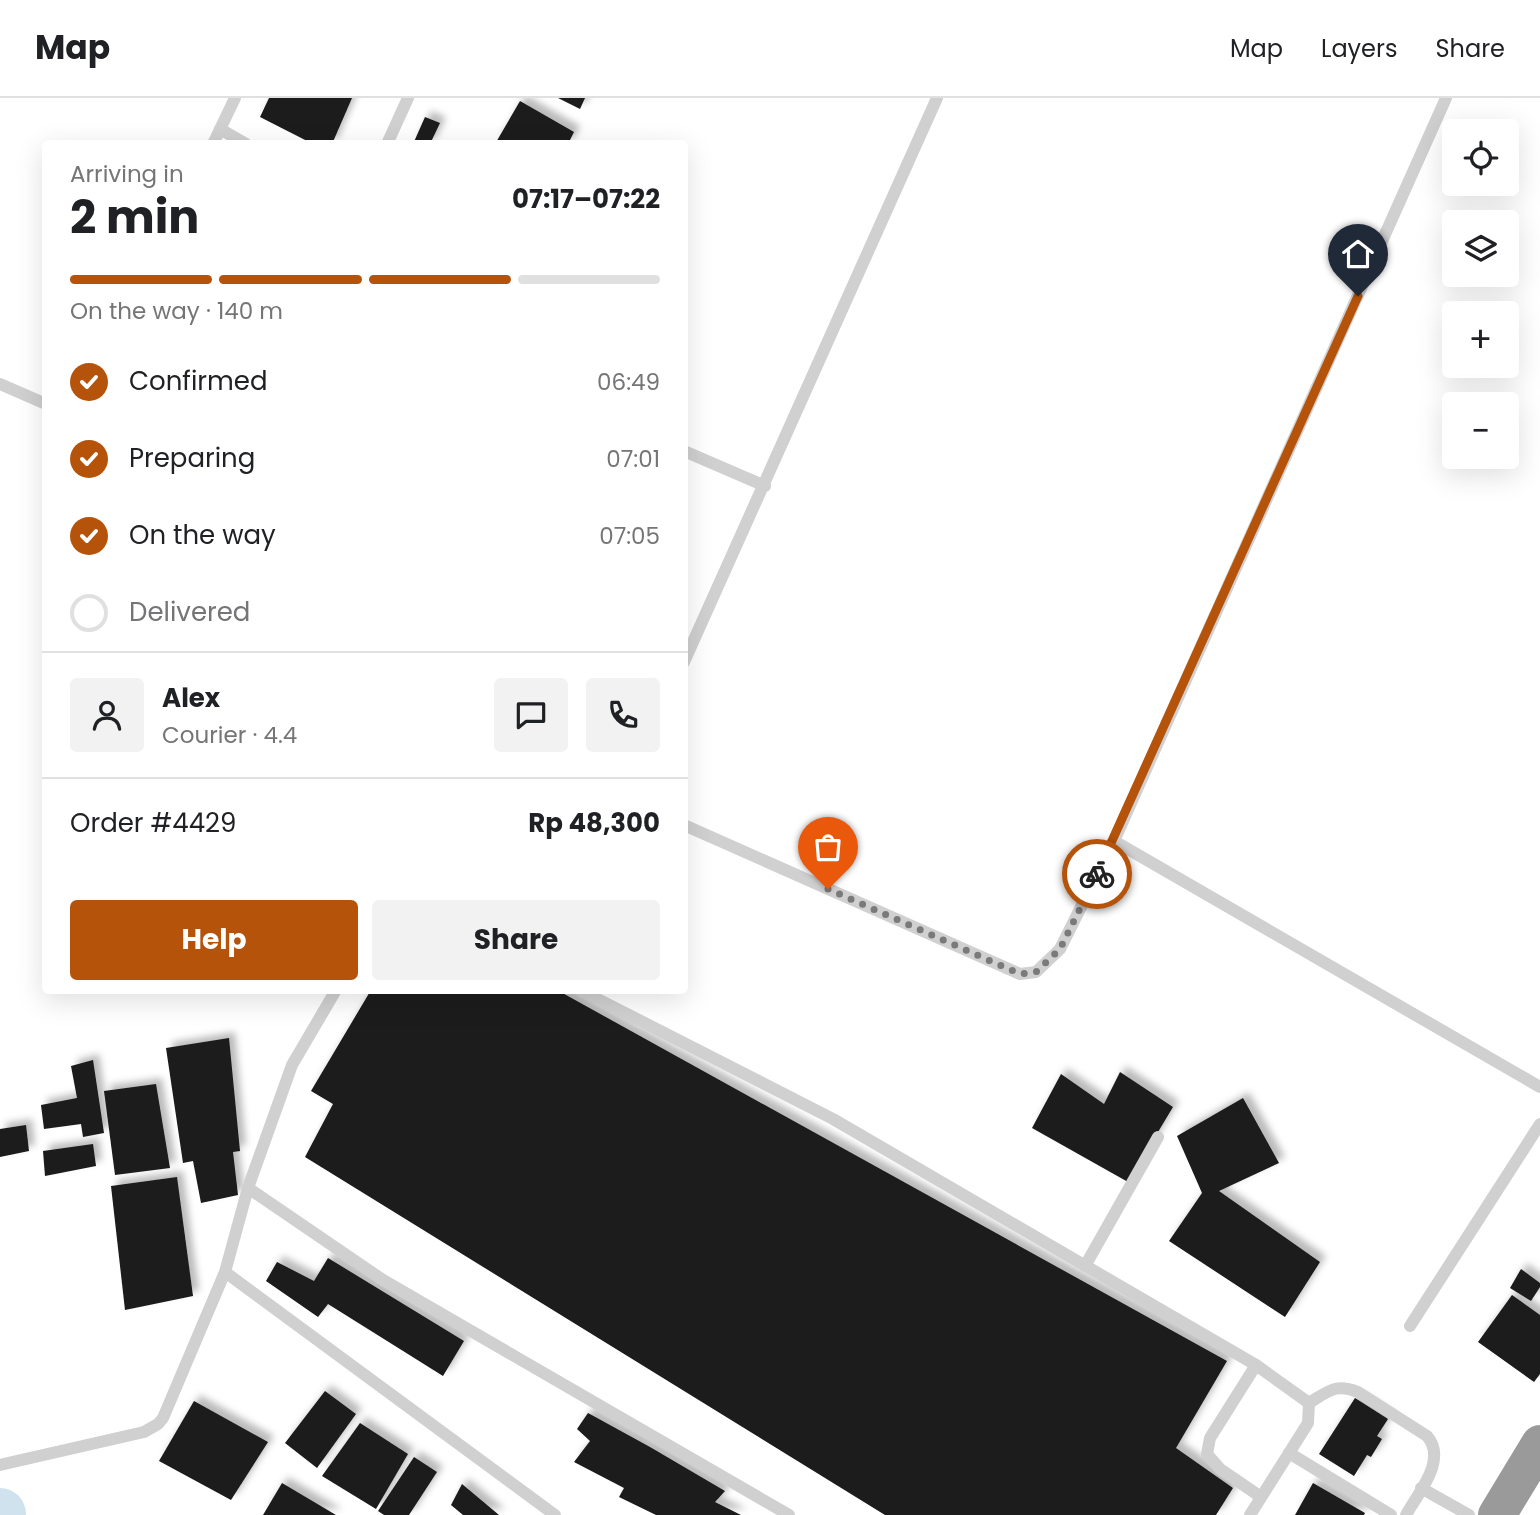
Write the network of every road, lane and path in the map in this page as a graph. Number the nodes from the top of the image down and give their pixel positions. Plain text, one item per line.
1 (235, 98) edge
2 (408, 98) edge
3 (937, 98) edge
4 (1446, 98) edge
5 (220, 129) junction
6 (215, 140) edge
7 (239, 140) edge
8 (389, 140) edge
9 (0, 384) edge
10 (42, 402) edge
11 (688, 453) edge
12 (765, 486) junction
13 (688, 653) edge
14 (688, 827) edge
15 (1114, 841) junction
16 (334, 994) edge
17 (588, 994) edge
18 (1540, 1087) edge
19 (1540, 1124) edge
20 (1158, 1138) dead end
21 (248, 1188) junction
22 (1085, 1266) junction
23 (225, 1272) junction
24 (1410, 1326) dead end
25 (1256, 1365) junction
26 (1309, 1403) junction
27 (1540, 1444) edge
28 (1289, 1453) junction
29 (0, 1465) edge
30 (1421, 1488) junction
31 (1261, 1497) junction
32 (555, 1515) edge
33 (789, 1515) edge
34 (1250, 1515) edge
35 (1391, 1515) edge
36 (1406, 1515) edge
37 (1469, 1515) edge
38 (1497, 1515) edge

1 - 5 lane
2 - 8 lane
3 - 12 lane
4 - 15 lane
5 - 6 lane
5 - 7 lane
9 - 10 lane
11 - 12 lane
12 - 13 lane
14 - 15 lane
15 - 18 lane
16 - 21 lane
17 - 22 lane
19 - 24 lane
20 - 22 lane
21 - 23 lane
21 - 33 lane
22 - 25 lane
23 - 29 lane
23 - 32 lane
25 - 26 lane
25 - 31 lane
26 - 28 lane
26 - 30 lane
27 - 38 highway
28 - 31 lane
28 - 35 lane
30 - 36 lane
30 - 37 lane
31 - 34 lane

